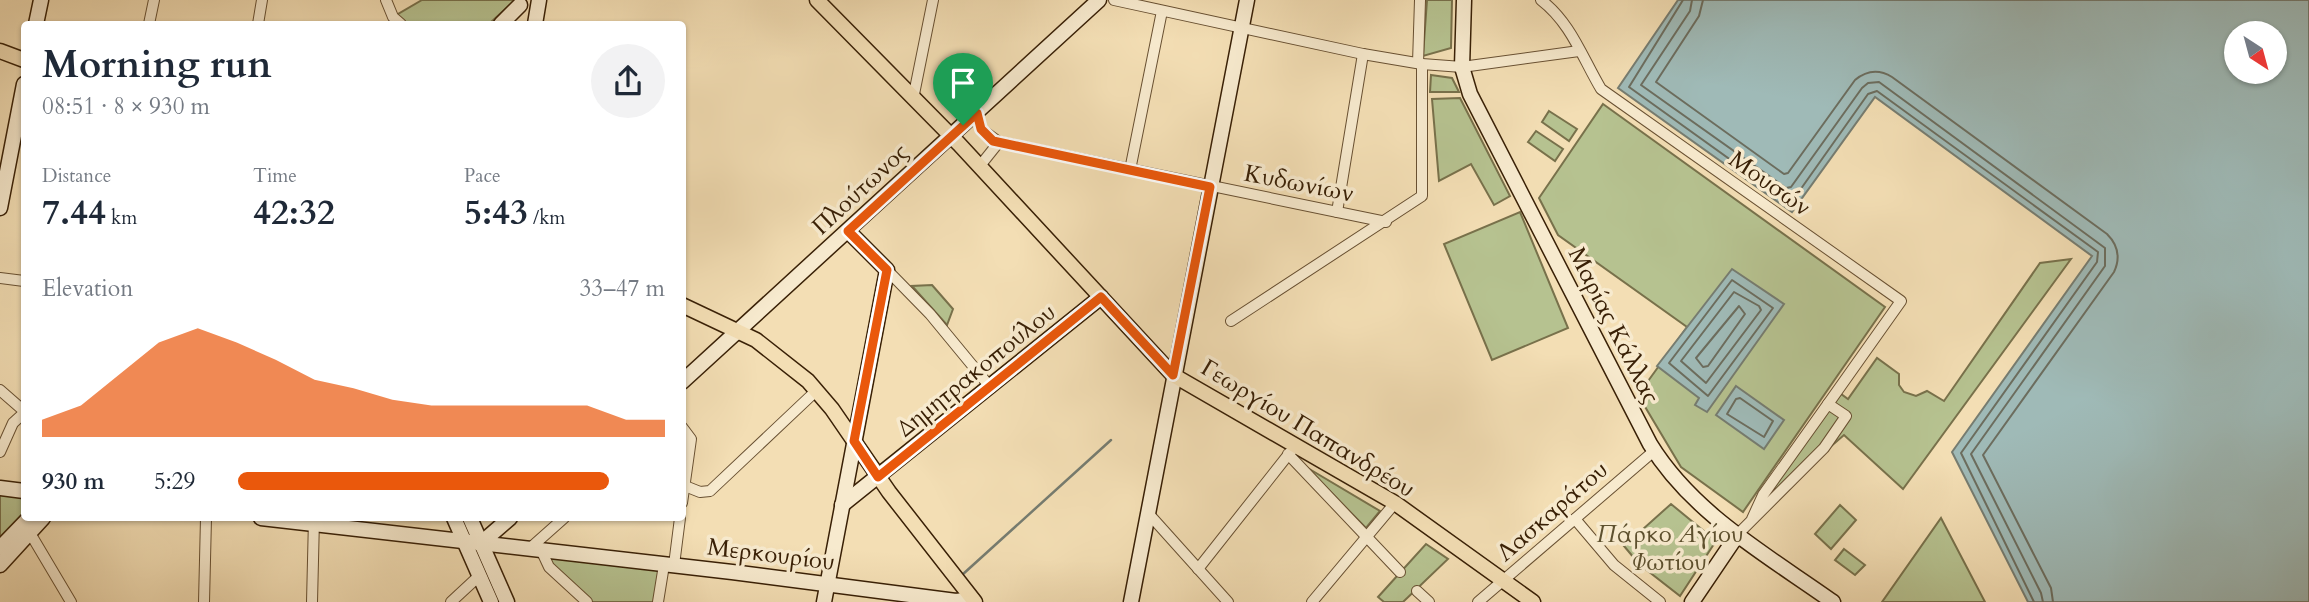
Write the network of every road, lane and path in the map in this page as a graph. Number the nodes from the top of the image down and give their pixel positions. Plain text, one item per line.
1 (41, 0) edge
2 (154, 0) edge
3 (262, 0) edge
4 (386, 0) edge
5 (817, 0) edge
6 (933, 0) edge
7 (1099, 0) edge
8 (1114, 0) edge
9 (1247, 0) edge
10 (1420, 0) edge
11 (1464, 0) edge
12 (1541, 0) edge
13 (520, 2) edge
14 (1162, 11) junction
15 (37, 21) edge
16 (150, 21) edge
17 (258, 21) edge
18 (398, 21) edge
19 (503, 21) edge
20 (518, 21) edge
21 (1241, 29) junction
22 (0, 51) edge
23 (1579, 51) junction
24 (1363, 54) junction
25 (21, 59) edge
26 (1420, 63) junction
27 (1462, 67) junction
28 (21, 99) edge
29 (913, 99) junction
30 (977, 113) junction
31 (951, 137) junction
32 (999, 142) junction
33 (979, 167) junction
34 (1130, 170) junction
35 (1210, 187) junction
36 (1, 202) edge
37 (1337, 212) junction
38 (1386, 222) junction
39 (848, 231) junction
40 (887, 270) junction
41 (0, 278) edge
42 (21, 281) edge
43 (1101, 297) junction
44 (686, 307) edge
45 (1231, 321) dead end
46 (740, 332) junction
47 (1173, 375) junction
48 (686, 379) edge
49 (990, 388) junction
50 (0, 390) edge
51 (817, 390) junction
52 (21, 396) edge
53 (15, 401) junction
54 (1828, 404) junction
55 (21, 408) edge
56 (21, 415) edge
57 (854, 441) junction
58 (687, 442) edge
59 (1292, 449) junction
60 (1654, 451) junction
61 (0, 452) edge
62 (686, 464) edge
63 (878, 477) junction
64 (686, 486) edge
65 (0, 488) edge
66 (21, 491) edge
67 (1395, 503) junction
68 (842, 505) junction
69 (1148, 513) junction
70 (1575, 519) junction
71 (1752, 519) junction
72 (206, 521) edge
73 (314, 521) edge
74 (455, 521) edge
75 (471, 521) edge
76 (507, 521) edge
77 (561, 521) edge
78 (679, 521) edge
79 (29, 526) edge
80 (1738, 534) junction
81 (1367, 537) junction
82 (463, 541) junction
83 (480, 544) junction
84 (0, 548) edge
85 (508, 548) junction
86 (535, 551) junction
87 (0, 565) edge
88 (669, 565) junction
89 (1198, 569) junction
90 (1400, 572) dead end
91 (485, 573) junction
92 (1503, 580) junction
93 (827, 584) junction
94 (1417, 591) dead end
95 (937, 600) edge
96 (974, 601) edge
97 (71, 602) edge
98 (204, 602) edge
99 (312, 602) edge
100 (451, 602) edge
101 (491, 602) edge
102 (507, 602) edge
103 (587, 602) edge
104 (658, 602) edge
105 (824, 602) edge
106 (1132, 602) edge
107 (1228, 602) edge
108 (1312, 602) edge
109 (1429, 602) edge
110 (1478, 602) edge
111 (1533, 602) edge
112 (1660, 602) edge
113 (1692, 602) edge
114 (1833, 602) edge

1 - 15 main road
2 - 16 street
3 - 17 street
4 - 18 street
5 - 29 main road, Γεωργίου Παπανδρέου
6 - 29 street
7 - 30 main road, Πλούτωνος
8 - 14 street
9 - 21 main road
10 - 26 street
11 - 27 main road, Μαρίας Κάλλας
12 - 23 street, Μουσών
13 - 19 main road
13 - 20 main road
14 - 21 street
14 - 34 street
21 - 24 street
21 - 35 main road
22 - 25 main road
23 - 27 street
23 - 54 street, Μουσών
24 - 26 street
24 - 37 street
26 - 27 street
26 - 38 street
27 - 60 main road, Μαρίας Κάλλας
28 - 36 main road
29 - 31 main road, Γεωργίου Παπανδρέου
30 - 31 main road, Πλούτωνος
30 - 32 street
31 - 33 main road, Γεωργίου Παπανδρέου
31 - 39 main road, Πλούτωνος
32 - 33 street
32 - 34 street, Κυδωνίων
33 - 43 main road, Γεωργίου Παπανδρέου
34 - 35 street, Κυδωνίων
35 - 37 street, Κυδωνίων
35 - 47 main road
37 - 38 street, Κυδωνίων
38 - 45 street
39 - 40 main road
39 - 46 main road, Πλούτωνος
40 - 49 street
40 - 57 main road
41 - 42 street
43 - 47 main road, Γεωργίου Παπανδρέου
43 - 49 main road, Δημητρακοπούλου
44 - 46 main road
46 - 48 main road, Πλούτωνος
46 - 51 main road
47 - 59 main road, Γεωργίου Παπανδρέου
47 - 69 main road
49 - 63 main road, Δημητρακοπούλου
50 - 53 street
51 - 57 main road
51 - 64 street
52 - 53 street
53 - 55 street
54 - 71 street
54 - 71 street
56 - 61 street
57 - 63 main road
57 - 68 main road
58 - 62 street
59 - 67 main road, Γεωργίου Παπανδρέου
59 - 81 street
59 - 89 street
60 - 70 street, Λασκαράτου
60 - 80 main road, Μαρίας Κάλλας
63 - 68 main road, Δημητρακοπούλου
63 - 96 main road
65 - 66 main road
67 - 81 street
67 - 92 main road, Γεωργίου Παπανδρέου
68 - 93 main road
69 - 89 street
69 - 106 main road
70 - 92 street, Λασκαράτου
70 - 112 street
71 - 80 street
72 - 98 street
73 - 82 main road, Μερκουρίου
73 - 99 street
74 - 82 main road
75 - 83 main road
76 - 83 main road
77 - 86 street
78 - 88 street
79 - 84 main road
79 - 87 main road
79 - 97 street
80 - 113 main road
80 - 114 main road, Μαρίας Κάλλας
81 - 90 street
81 - 108 street
82 - 83 main road, Μερκουρίου
82 - 91 main road
83 - 85 main road, Μερκουρίου
83 - 91 main road
85 - 86 main road, Μερκουρίου
85 - 91 main road
86 - 88 main road, Μερκουρίου
86 - 103 street
88 - 93 main road, Μερκουρίου
88 - 104 street
89 - 107 street
91 - 100 street
91 - 101 main road
91 - 102 main road
92 - 110 street, Λασκαράτου
92 - 111 main road, Γεωργίου Παπανδρέου
93 - 95 main road, Μερκουρίου
93 - 105 main road
94 - 109 street
95 - 96 main road, Μερκουρίου

